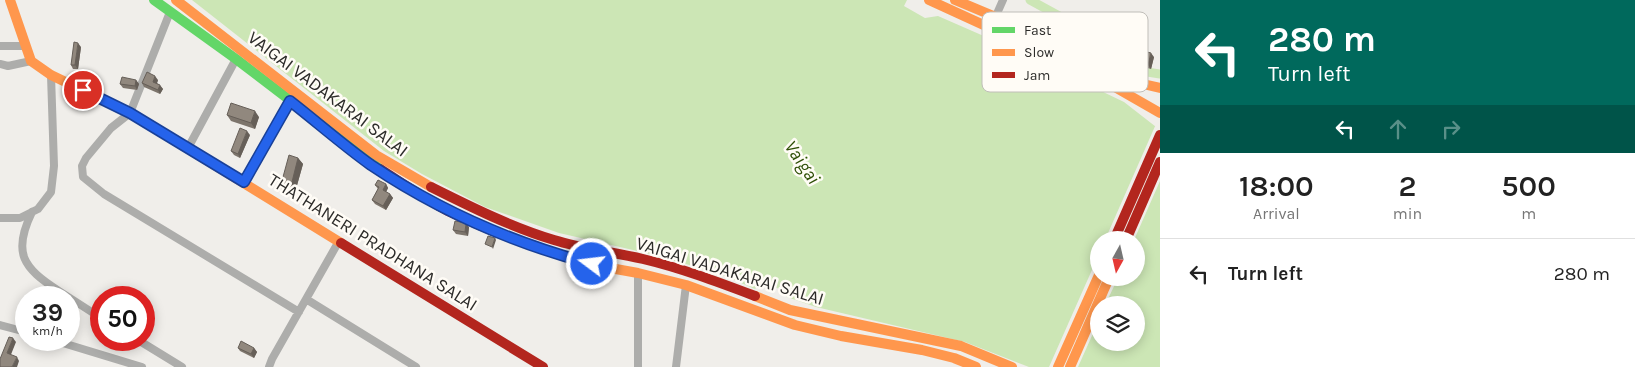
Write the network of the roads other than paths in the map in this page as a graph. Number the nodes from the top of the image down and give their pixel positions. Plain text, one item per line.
1 (10, 0) edge
2 (154, 0) edge
3 (176, 0) edge
4 (929, 0) edge
5 (955, 0) edge
6 (1003, 0) edge
7 (170, 12) junction
8 (982, 12) edge
9 (998, 12) edge
10 (982, 24) edge
11 (0, 46) edge
12 (25, 46) junction
13 (236, 59) junction
14 (31, 61) junction
15 (0, 64) edge
16 (51, 75) junction
17 (1123, 92) edge
18 (290, 101) junction
19 (130, 113) junction
20 (1160, 113) edge
21 (1160, 135) edge
22 (188, 148) junction
23 (1160, 162) edge
24 (244, 182) junction
25 (32, 212) junction
26 (0, 218) edge
27 (1118, 231) edge
28 (1130, 231) edge
29 (339, 241) junction
30 (638, 272) junction
31 (686, 285) junction
32 (1094, 286) edge
33 (1105, 286) edge
34 (306, 299) junction
35 (90, 311) edge
36 (299, 312) junction
37 (0, 325) edge
38 (15, 329) edge
39 (80, 348) edge
40 (155, 350) edge
41 (951, 362) edge
42 (142, 367) edge
43 (182, 367) edge
44 (270, 367) edge
45 (416, 367) edge
46 (543, 367) edge
47 (638, 367) edge
48 (676, 367) edge
49 (976, 367) edge
50 (1012, 367) edge
51 (1058, 367) edge
52 (1070, 367) edge

1 - 12 main road
2 - 7 main road, VAIGAI VADAKARAI SALAI
3 - 50 main road, VAIGAI VADAKARAI SALAI
4 - 10 main road
5 - 8 main road
6 - 9 street
7 - 13 main road, VAIGAI VADAKARAI SALAI
7 - 19 street
11 - 12 street
12 - 14 main road
13 - 18 main road, VAIGAI VADAKARAI SALAI
13 - 22 street
14 - 15 street
14 - 16 main road, THATHANERI PRADHANA SALAI
16 - 19 main road, THATHANERI PRADHANA SALAI
16 - 25 street
17 - 20 main road
18 - 24 street
18 - 30 main road, VAIGAI VADAKARAI SALAI
19 - 22 main road, THATHANERI PRADHANA SALAI
19 - 36 street
21 - 27 main road
22 - 24 main road, THATHANERI PRADHANA SALAI
23 - 28 main road
24 - 29 main road, THATHANERI PRADHANA SALAI
25 - 26 street
25 - 35 street
29 - 34 street
29 - 46 main road, THATHANERI PRADHANA SALAI
30 - 31 main road, VAIGAI VADAKARAI SALAI
30 - 47 street
31 - 41 main road, VAIGAI VADAKARAI SALAI
31 - 48 street
32 - 51 main road
33 - 52 main road
34 - 36 street
34 - 45 street
36 - 44 street
37 - 38 street
39 - 42 street
40 - 43 street
41 - 49 main road, VAIGAI VADAKARAI SALAI

